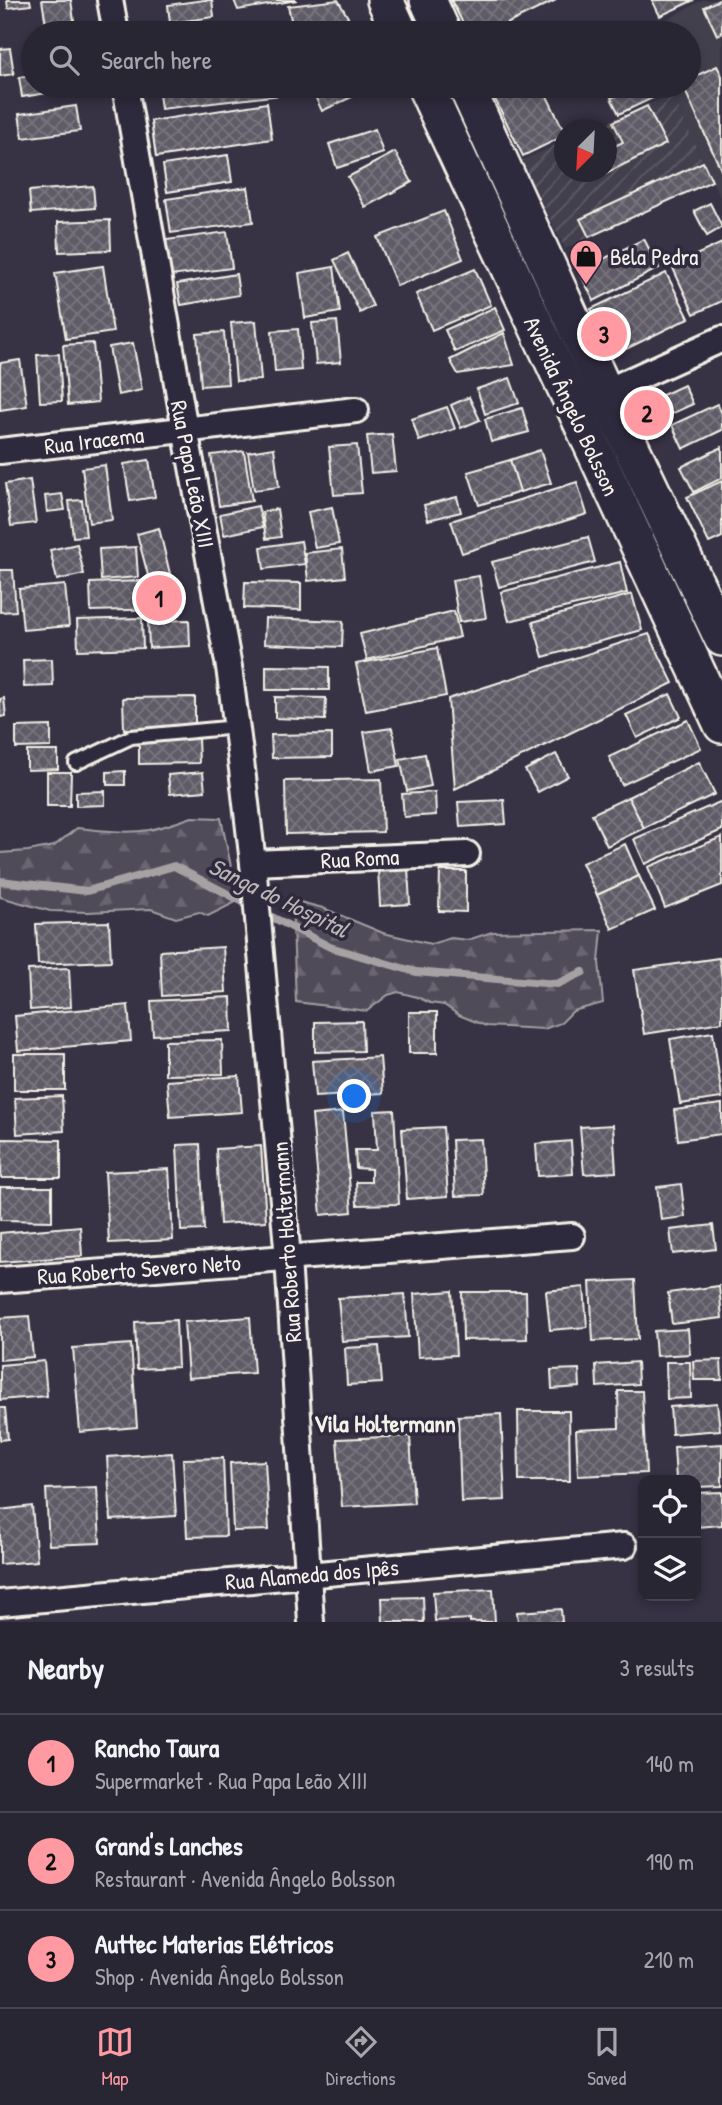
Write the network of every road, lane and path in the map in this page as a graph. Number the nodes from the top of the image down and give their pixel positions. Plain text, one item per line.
1 (110, 0) edge
2 (385, 0) edge
3 (428, 0) edge
4 (114, 21) edge
5 (395, 21) edge
6 (438, 21) edge
7 (127, 98) edge
8 (431, 98) edge
9 (471, 98) edge
10 (722, 339) edge
11 (605, 392) junction
12 (356, 410) dead end
13 (185, 429) junction
14 (0, 451) edge
15 (722, 638) edge
16 (722, 725) edge
17 (237, 727) junction
18 (76, 763) dead end
19 (467, 853) dead end
20 (253, 863) junction
21 (572, 1236) dead end
22 (288, 1258) junction
23 (0, 1280) edge
24 (624, 1546) dead end
25 (308, 1575) junction
26 (0, 1603) edge
27 (311, 1622) edge

1 - 4 street
2 - 5 main road
3 - 6 main road
7 - 13 street, Rua Papa Leão XIII
8 - 16 main road, Avenida Ângelo Bolsson
9 - 11 main road, Avenida Ângelo Bolsson
10 - 11 street
11 - 15 main road, Avenida Ângelo Bolsson
12 - 13 street, Rua Iracema
13 - 14 street, Rua Iracema
13 - 17 street, Rua Papa Leão XIII
17 - 18 lane
17 - 20 street, Rua Papa Leão XIII
19 - 20 street, Rua Roma
20 - 22 street, Rua Roberto Holtermann
21 - 22 street, Rua Roberto Severo Neto
22 - 23 street, Rua Roberto Severo Neto
22 - 25 street, Rua Roberto Holtermann
24 - 25 street, Rua Alameda dos Ipês
25 - 26 street, Rua Alameda dos Ipês
25 - 27 street, Rua Roberto Holtermann

